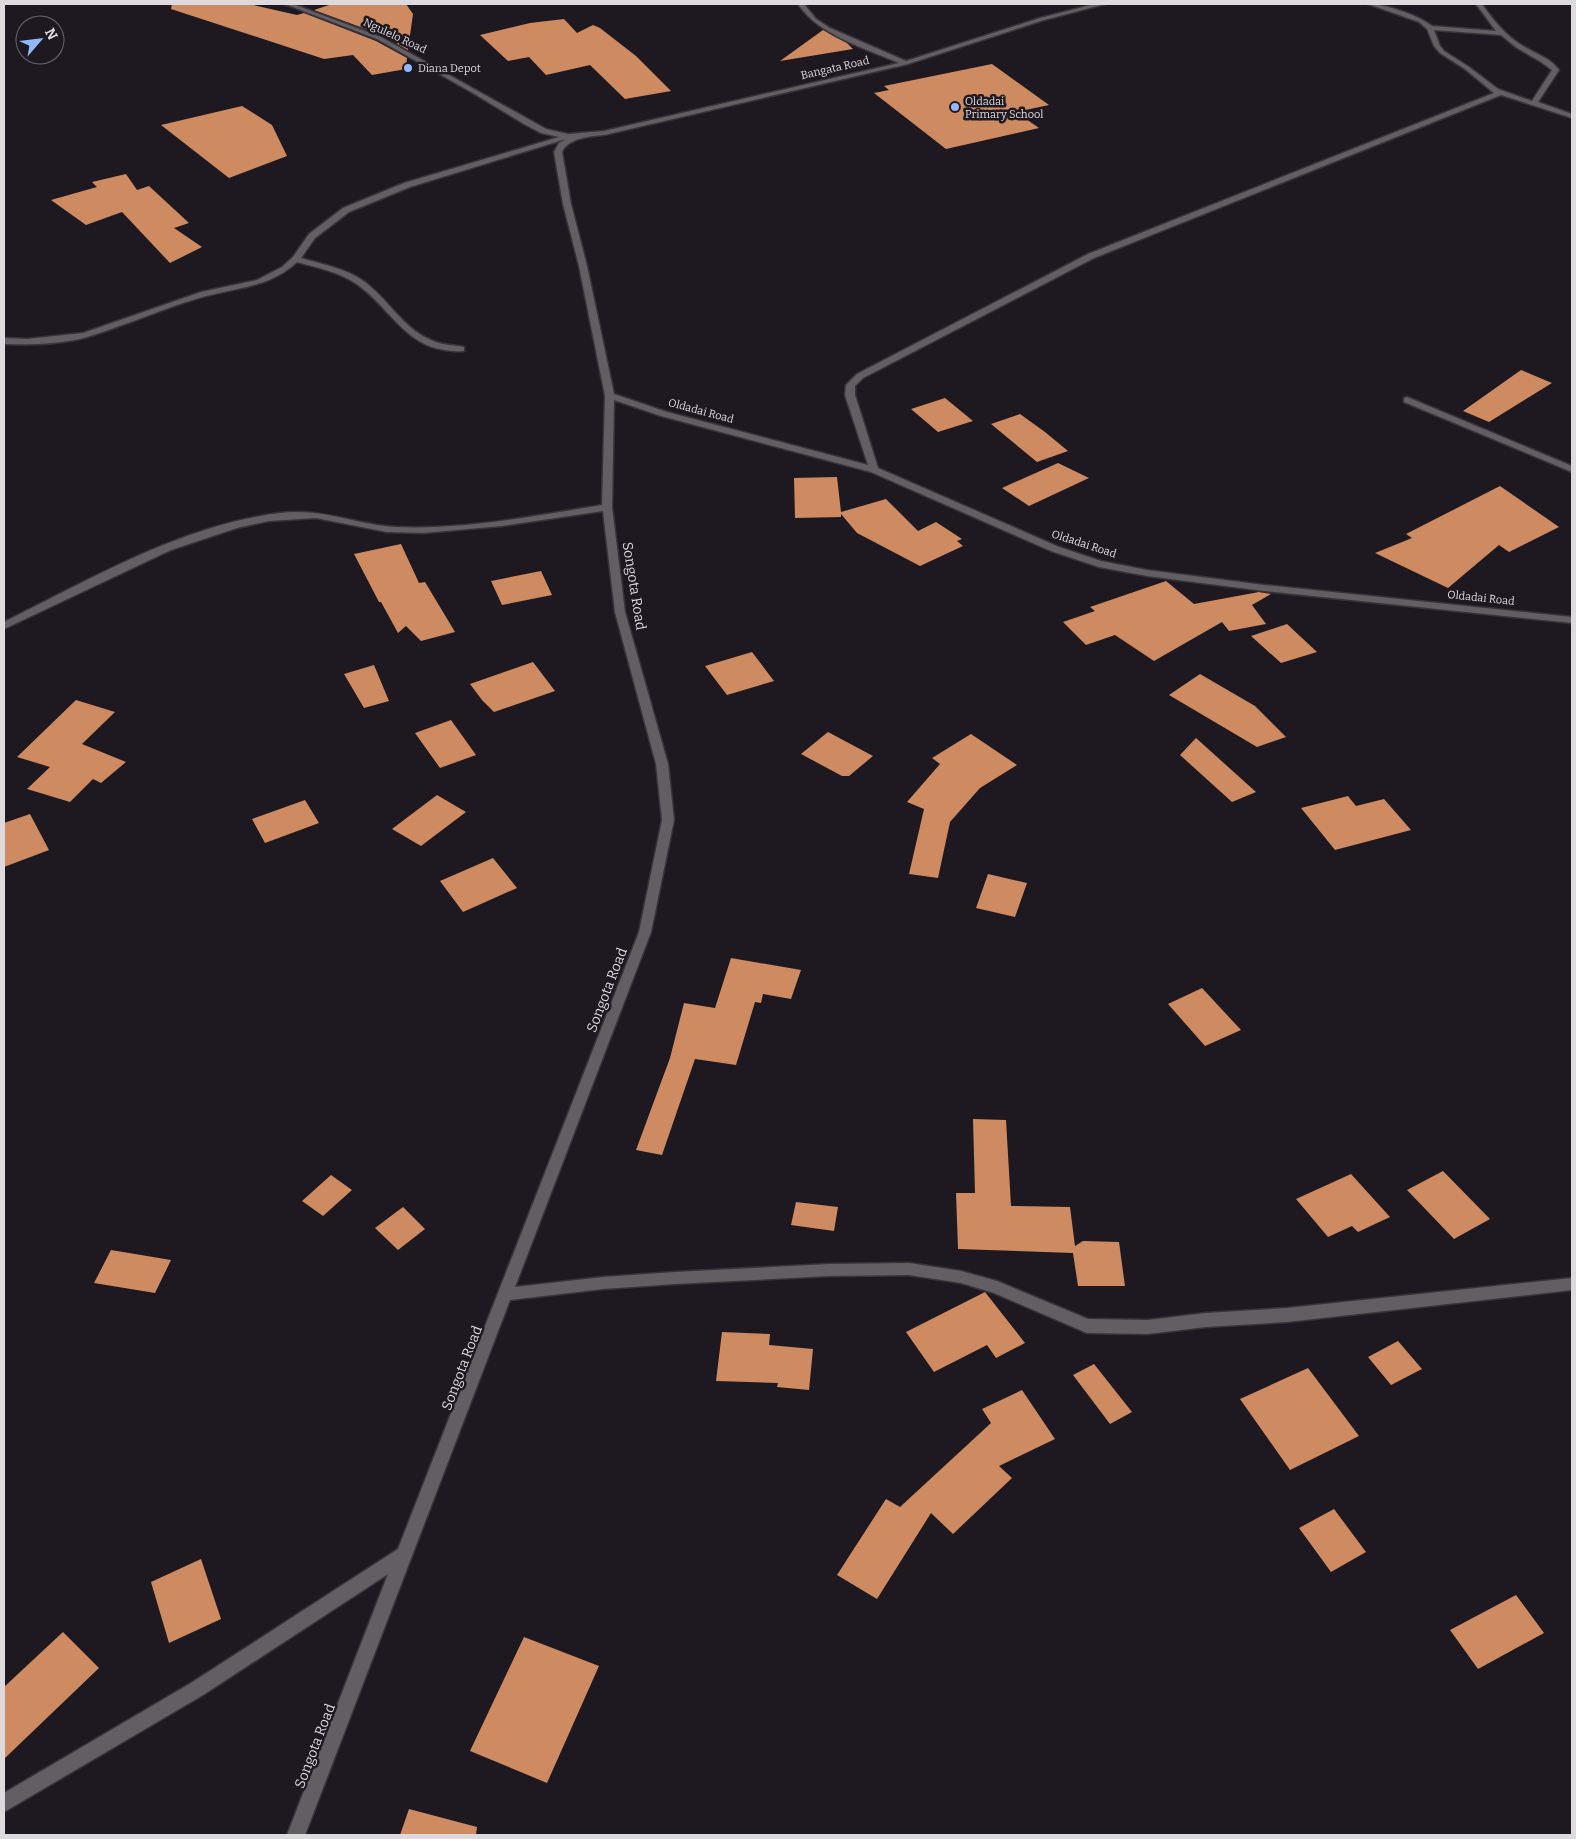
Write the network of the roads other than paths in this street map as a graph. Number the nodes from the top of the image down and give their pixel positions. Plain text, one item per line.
1 (288, 4) edge
2 (801, 4) edge
3 (1102, 4) edge
4 (1371, 4) edge
5 (1478, 4) edge
6 (1430, 28) junction
7 (1503, 33) junction
8 (906, 63) junction
9 (1501, 93) junction
10 (1533, 104) junction
11 (1572, 116) edge
12 (588, 134) junction
13 (569, 136) junction
14 (296, 258) junction
15 (4, 341) edge
16 (461, 349) dead end
17 (610, 396) junction
18 (1407, 400) dead end
19 (874, 470) junction
20 (1572, 470) edge
21 (606, 507) junction
22 (1572, 620) edge
23 (4, 626) edge
24 (1572, 1284) edge
25 (507, 1294) junction
26 (405, 1554) junction
27 (4, 1803) edge
28 (296, 1835) edge

1 - 13 street, Ngulelo Road
2 - 8 street
3 - 8 street, Bangata Road
4 - 6 street
5 - 7 street
6 - 7 street
6 - 9 street
7 - 10 street
8 - 12 street, Bangata Road
9 - 10 street
9 - 19 street
10 - 11 street
12 - 13 street, Bangata Road
12 - 17 street, Songota Road
13 - 14 street
14 - 15 street
14 - 16 street
17 - 19 street, Oldadai Road
17 - 21 street, Songota Road
18 - 20 street
19 - 22 street, Oldadai Road
21 - 23 street
21 - 25 street, Songota Road
24 - 25 street
25 - 26 street, Songota Road
26 - 27 street
26 - 28 street, Songota Road

